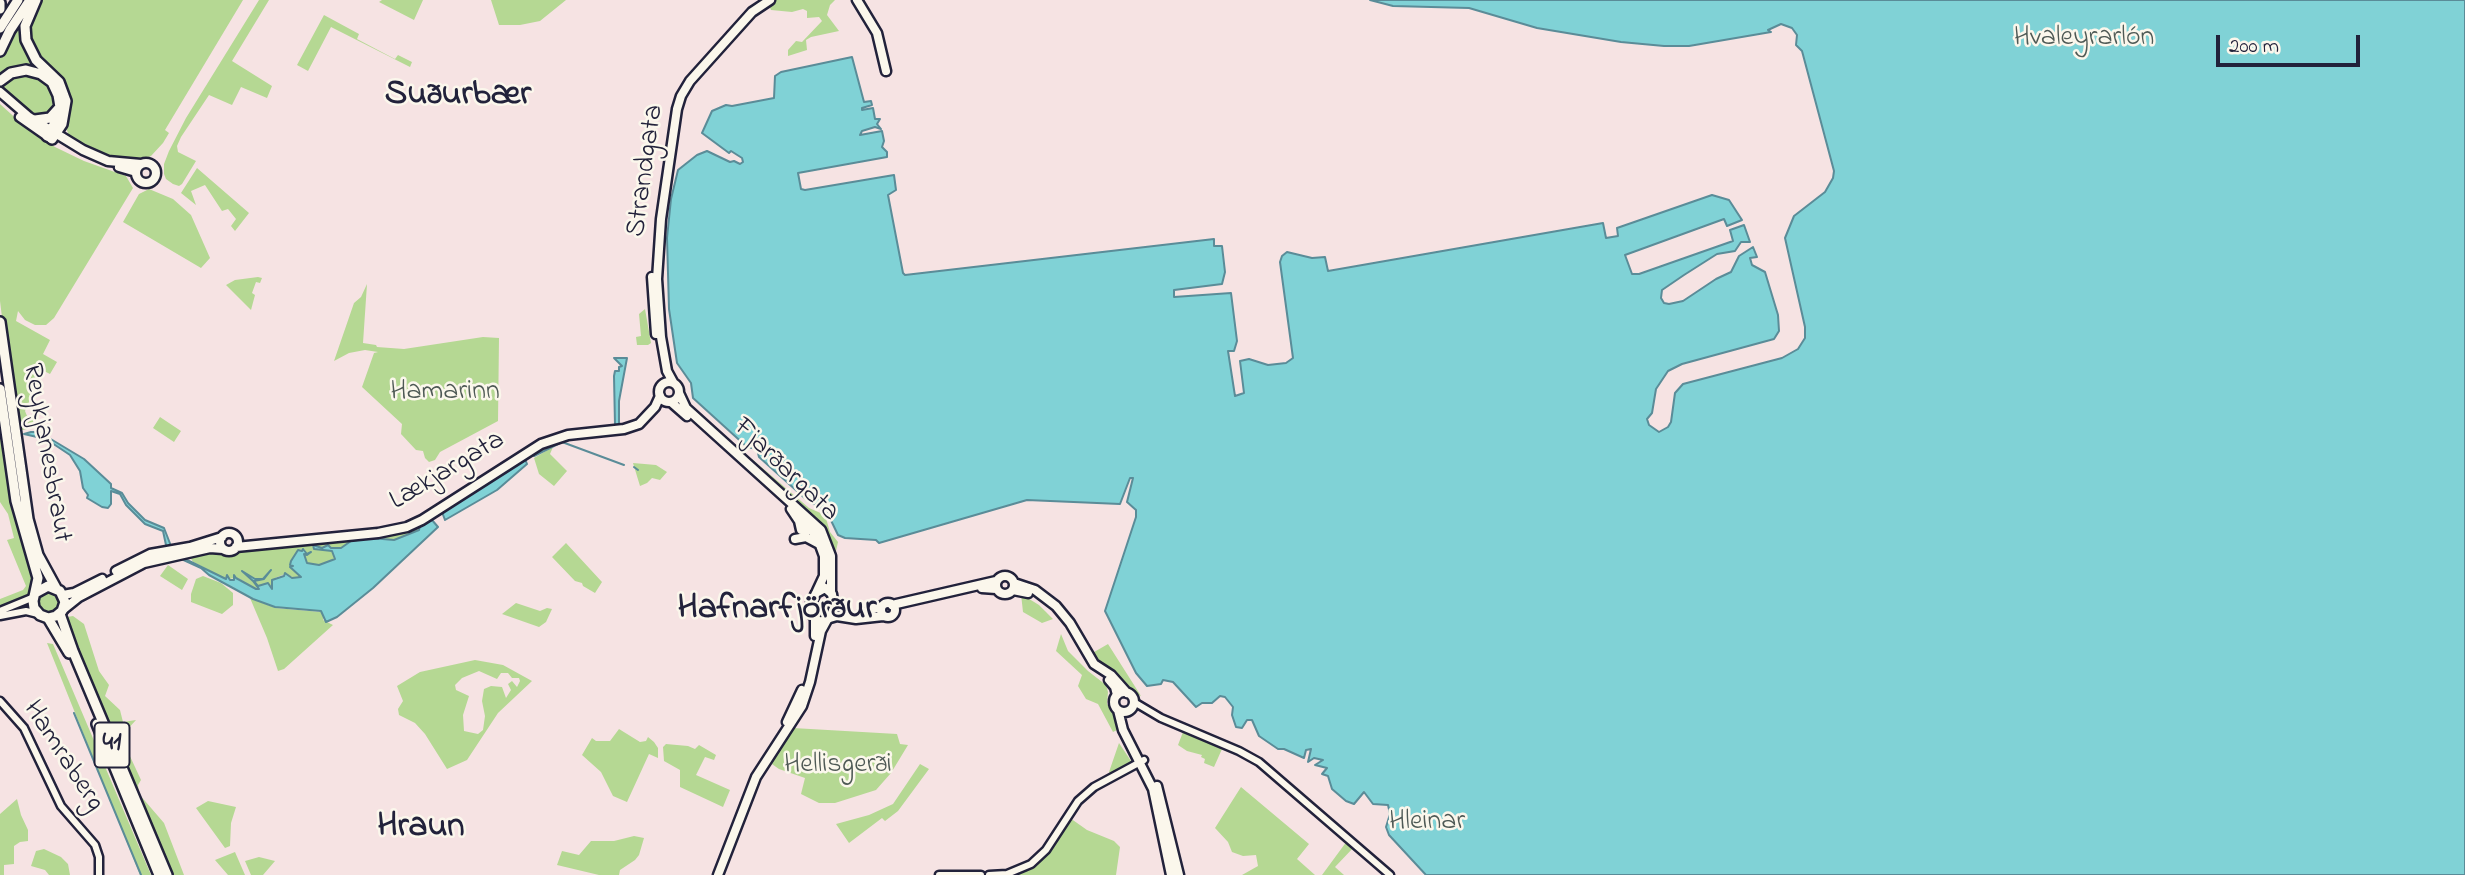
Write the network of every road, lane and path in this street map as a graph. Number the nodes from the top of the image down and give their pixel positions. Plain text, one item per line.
1 (18, 0) edge
2 (30, 0) edge
3 (36, 0) edge
4 (760, 0) edge
5 (770, 0) edge
6 (857, 0) edge
7 (0, 3) edge
8 (0, 9) edge
9 (0, 27) edge
10 (0, 51) edge
11 (886, 71) dead end
12 (0, 81) edge
13 (1, 97) edge
14 (60, 107) junction
15 (35, 120) junction
16 (51, 135) junction
17 (138, 168) dead end
18 (0, 322) edge
19 (658, 349) junction
20 (665, 360) junction
21 (670, 382) junction
22 (0, 389) edge
23 (680, 393) junction
24 (666, 400) junction
25 (791, 509) junction
26 (812, 529) junction
27 (222, 537) junction
28 (794, 540) dead end
29 (237, 544) junction
30 (824, 544) junction
31 (223, 549) junction
32 (188, 550) junction
33 (161, 555) junction
34 (996, 585) junction
35 (1013, 587) junction
36 (60, 591) junction
37 (817, 591) junction
38 (831, 593) junction
39 (35, 595) junction
40 (834, 603) junction
41 (882, 606) junction
42 (894, 608) junction
43 (62, 611) junction
44 (0, 614) edge
45 (43, 616) junction
46 (883, 616) junction
47 (815, 618) junction
48 (828, 619) junction
49 (1127, 693) junction
50 (1116, 695) junction
51 (0, 701) edge
52 (1134, 702) junction
53 (1122, 711) junction
54 (1142, 761) junction
55 (1169, 850) junction
56 (99, 875) edge
57 (159, 875) edge
58 (167, 875) edge
59 (717, 875) edge
60 (939, 875) edge
61 (981, 875) edge
62 (989, 875) edge
63 (1171, 875) edge
64 (1179, 875) edge
65 (1390, 875) edge

1 - 9 highway
2 - 10 highway
3 - 16 highway
4 - 19 main road, Strandgata
5 - 20 main road, Strandgata
6 - 11 main road
7 - 8 highway
12 - 14 highway
13 - 15 main road
13 - 16 main road
14 - 15 highway
14 - 16 highway
15 - 16 main road
16 - 17 main road
18 - 36 highway, Reykjanesbraut / 41
19 - 20 main road
19 - 21 main road, Strandgata
20 - 21 main road, Strandgata
21 - 23 main road
21 - 24 main road
22 - 39 highway, Reykjanesbraut / 41
23 - 24 main road
23 - 30 main road, Fjarðargata
24 - 25 main road, Fjarðargata
24 - 29 main road, Lækjargata
25 - 26 main road, Fjarðargata
25 - 26 main road
26 - 30 main road, Fjarðargata
27 - 29 main road
27 - 31 main road
27 - 32 main road
28 - 30 main road
29 - 31 main road
30 - 37 main road, Fjarðargata
30 - 38 main road, Fjarðargata
31 - 32 main road
32 - 33 main road
33 - 36 main road
33 - 43 main road
34 - 35 main road
34 - 35 main road
34 - 42 main road
35 - 49 main road
35 - 50 main road
36 - 39 highway
36 - 43 highway, 41
37 - 38 main road
37 - 47 main road
38 - 40 main road
39 - 44 street
39 - 45 highway, 41
40 - 41 main road
40 - 48 main road
41 - 42 main road
41 - 46 main road
42 - 46 main road
43 - 45 highway
43 - 58 highway, 41
44 - 45 street
45 - 57 highway, 41
46 - 48 main road
47 - 48 main road
47 - 59 main road
48 - 59 main road
49 - 50 main road
49 - 52 main road
50 - 53 main road
51 - 56 street, Hamraberg
52 - 53 main road
52 - 65 street
53 - 54 main road
54 - 55 main road
54 - 62 street
55 - 63 main road
55 - 64 main road
60 - 61 street

